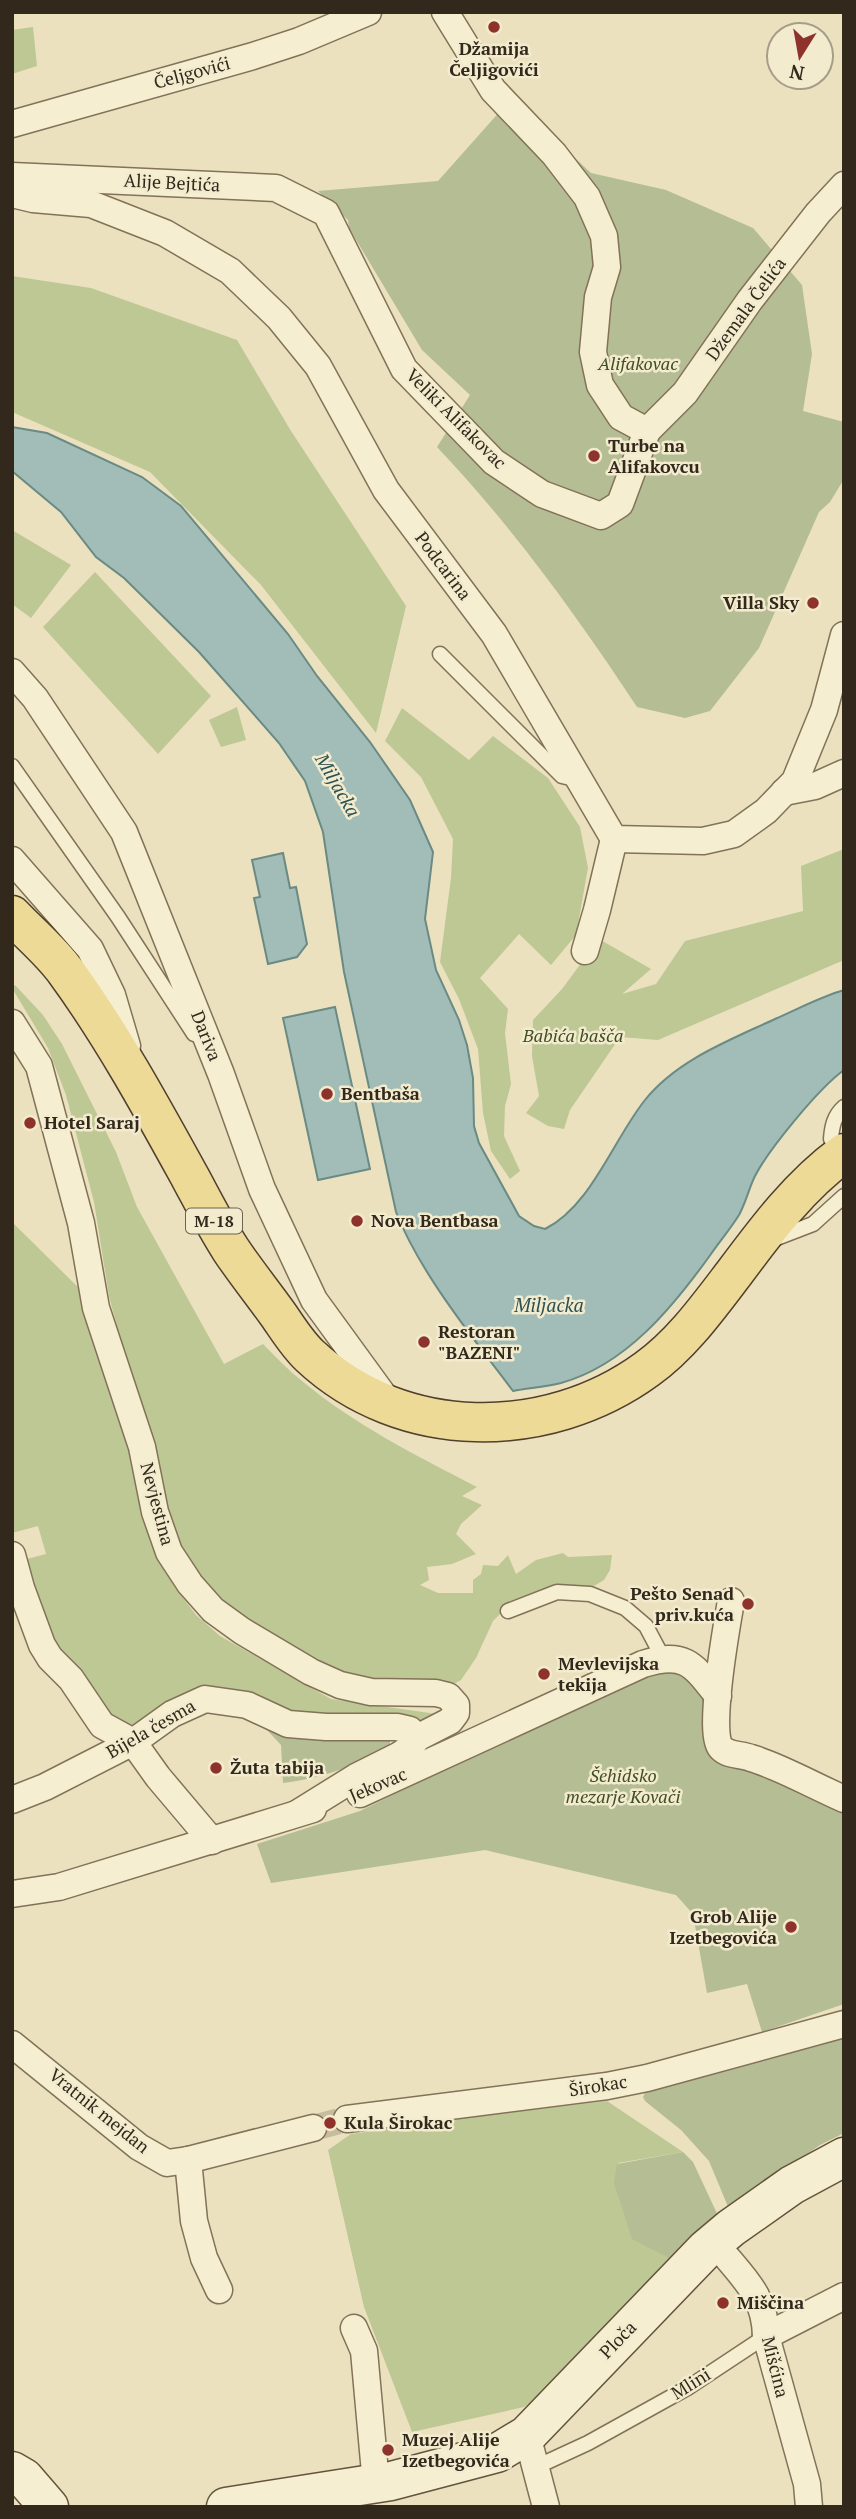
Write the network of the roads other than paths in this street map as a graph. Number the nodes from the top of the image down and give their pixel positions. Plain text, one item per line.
1 (368, 12) edge
2 (444, 12) edge
3 (12, 124) edge
4 (12, 176) edge
5 (844, 185) edge
6 (12, 194) edge
7 (326, 213) joint
8 (647, 431) junction
9 (844, 635) edge
10 (440, 654) dead end
11 (12, 672) edge
12 (12, 766) edge
13 (844, 774) edge
14 (579, 780) junction
15 (784, 792) junction
16 (614, 839) junction
17 (12, 860) edge
18 (12, 915) edge
19 (584, 950) dead end
20 (12, 1023) edge
21 (221, 1074) junction
22 (139, 1085) junction
23 (844, 1107) edge
24 (843, 1153) edge
25 (844, 1196) edge
26 (753, 1248) junction
27 (391, 1406) junction
28 (12, 1555) edge
29 (731, 1601) dead end
30 (508, 1611) dead end
31 (663, 1658) junction
32 (718, 1696) junction
33 (417, 1738) junction
34 (133, 1742) junction
35 (844, 1799) edge
36 (12, 1800) edge
37 (298, 1813) junction
38 (212, 1841) junction
39 (12, 1894) edge
40 (844, 2024) edge
41 (12, 2043) edge
42 (347, 2119) tunnel mouth
43 (313, 2127) tunnel mouth
44 (844, 2157) edge
45 (188, 2160) junction
46 (716, 2240) junction
47 (219, 2290) dead end
48 (844, 2296) edge
49 (354, 2328) dead end
50 (766, 2336) junction
51 (532, 2451) junction
52 (12, 2471) edge
53 (376, 2484) junction
54 (286, 2502) edge
55 (49, 2507) edge
56 (226, 2507) edge
57 (546, 2507) edge
58 (809, 2507) edge

1 - 3 street, Čeljgovići
2 - 8 street
4 - 7 street, Alije Bejtića
5 - 8 street, Džemala Čelića
6 - 14 street, Podcarina
7 - 8 street, Veliki Alifakovac
9 - 15 street
10 - 14 lane
11 - 21 street, Dariva
12 - 21 lane
13 - 15 street
14 - 16 street, Podcarina
15 - 16 street
16 - 19 street
17 - 22 street
18 - 22 main road, M-18
20 - 33 street, Nevjestina
21 - 27 street, Dariva
22 - 27 main road, M-18
23 - 24 lane
24 - 26 main road, M-18
25 - 26 lane
26 - 27 main road, M-18
28 - 34 street
29 - 32 street
30 - 31 lane
31 - 32 street
31 - 37 street, Jekovac
32 - 35 street
33 - 34 street, Bijela česma
33 - 37 street, Nevjestina
34 - 36 street, Bijela česma
34 - 38 street
37 - 38 street, Jekovac
38 - 39 street, Jekovac
40 - 42 street, Širokac
41 - 45 street, Vratnik mejdan
43 - 45 street, Vratnik mejdan
44 - 46 street, Ploča
45 - 47 street
46 - 50 street, Mišćina
46 - 51 street, Ploča
48 - 50 street, Mlini
49 - 53 street
50 - 51 lane, Mlini
50 - 58 street, Mišćina
51 - 53 street, Ploča
51 - 57 street
52 - 55 street
53 - 54 street, Ploča
54 - 56 street, Ploča

